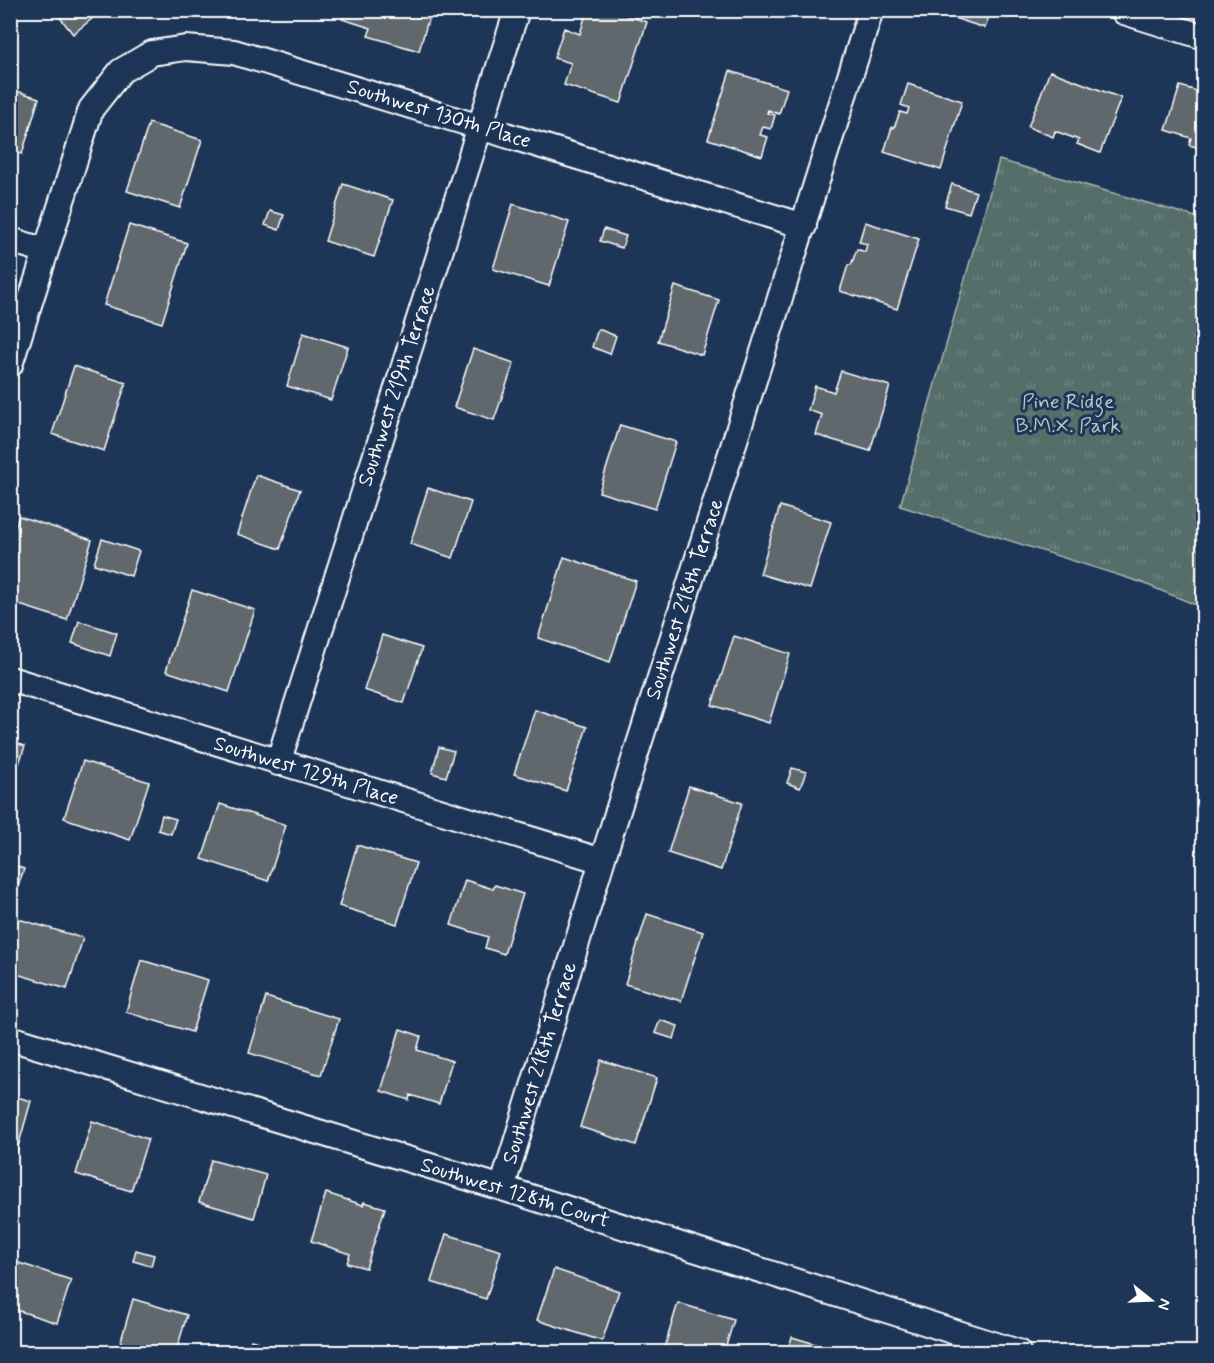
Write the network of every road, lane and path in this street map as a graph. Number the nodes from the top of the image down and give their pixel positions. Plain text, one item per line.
1 (517, 10) edge
2 (871, 10) edge
3 (1124, 12) dead end
4 (1203, 37) edge
5 (480, 126) junction
6 (804, 226) junction
7 (10, 240) edge
8 (46, 251) junction
9 (10, 365) edge
10 (10, 679) edge
11 (278, 763) junction
12 (603, 861) junction
13 (10, 1038) edge
14 (502, 1188) junction
15 (1018, 1353) edge

1 - 5 street, Southwest 219th Terrace
2 - 6 street, Southwest 218th Terrace
3 - 4 street
5 - 6 street, Southwest 130th Place
5 - 8 street, Southwest 130th Place
5 - 11 street, Southwest 219th Terrace
6 - 12 street, Southwest 218th Terrace
7 - 8 street
8 - 9 street
10 - 11 street, Southwest 129th Place
11 - 12 street, Southwest 129th Place
12 - 14 street, Southwest 218th Terrace
13 - 14 street, Southwest 128th Court
14 - 15 street, Southwest 128th Court

